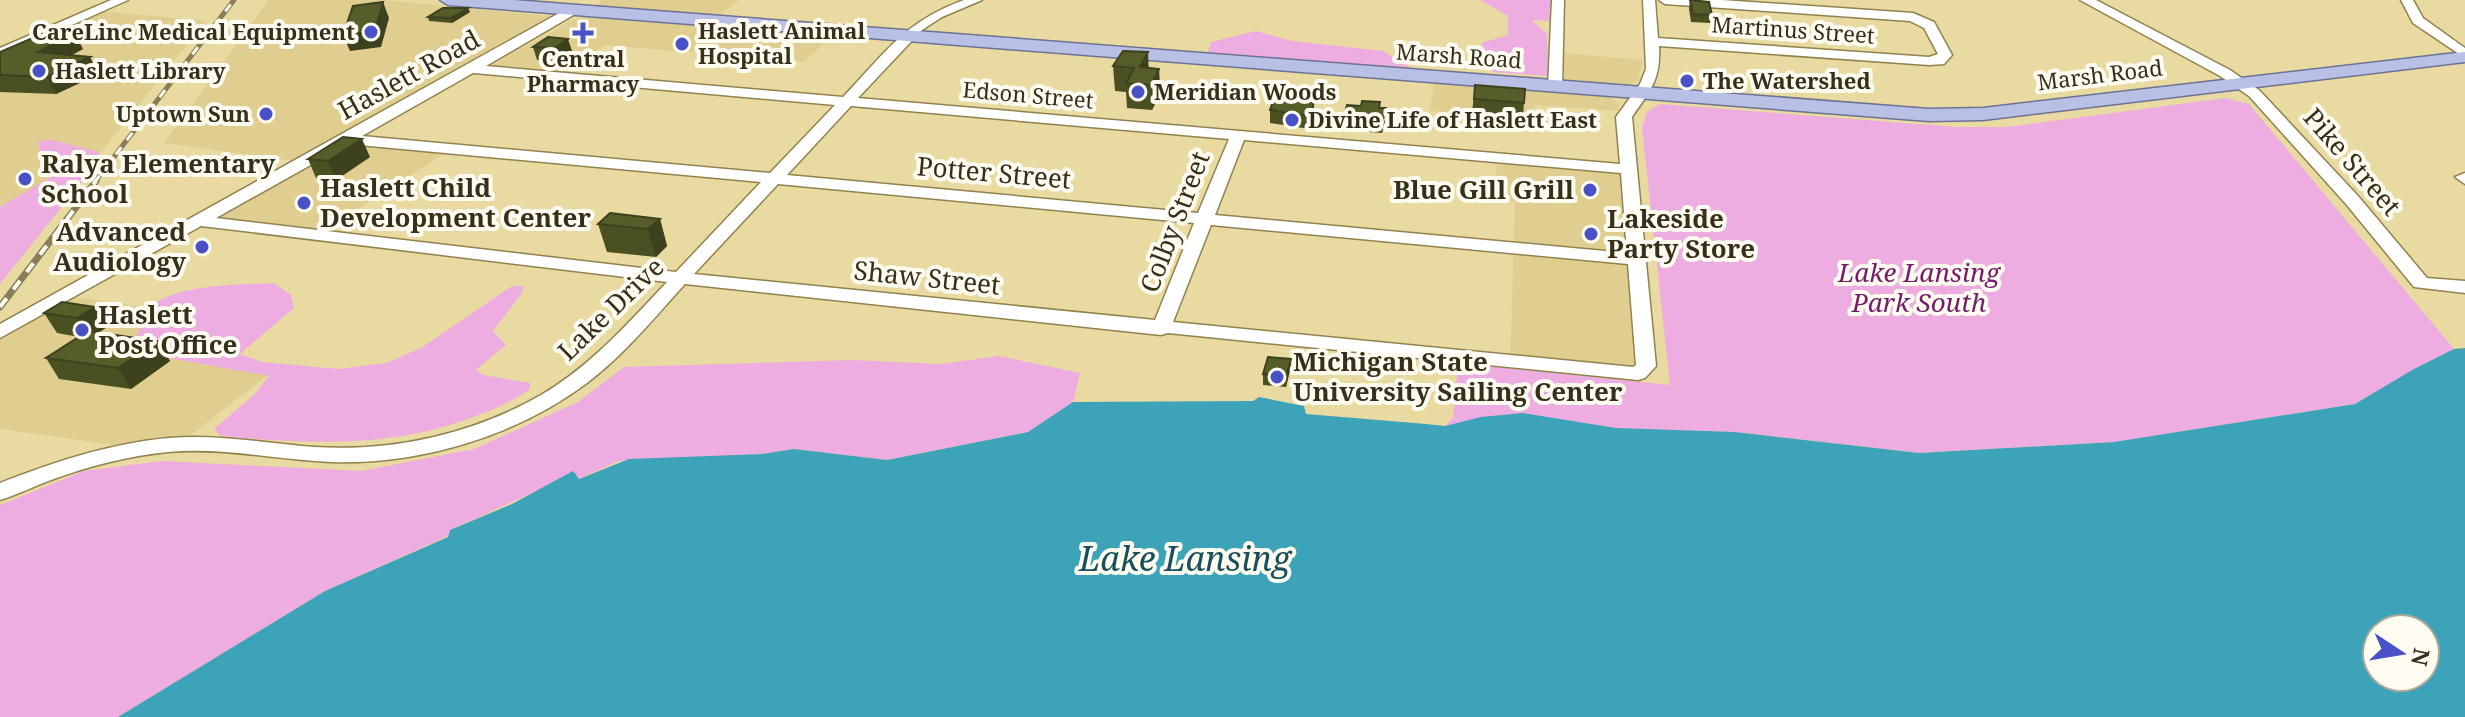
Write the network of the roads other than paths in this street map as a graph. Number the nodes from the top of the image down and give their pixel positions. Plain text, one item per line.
1 (122, 0) edge
2 (448, 0) edge
3 (976, 0) edge
4 (1558, 0) edge
5 (1649, 0) edge
6 (1665, 0) edge
7 (2086, 0) edge
8 (2407, 0) edge
9 (582, 5) edge
10 (906, 38) junction
11 (1654, 42) junction
12 (0, 53) edge
13 (2465, 56) edge
14 (474, 69) junction
15 (2237, 82) junction
16 (1555, 87) junction
17 (1640, 94) junction
18 (848, 101) junction
19 (1238, 135) junction
20 (348, 139) junction
21 (1627, 169) junction
22 (777, 178) junction
23 (1205, 219) junction
24 (199, 221) junction
25 (1635, 259) junction
26 (681, 278) junction
27 (2465, 287) edge
28 (1161, 329) junction
29 (0, 332) edge
30 (0, 492) edge

1 - 12 street
2 - 9 main road, Marsh Road
3 - 10 street, Lake Drive
4 - 16 street
5 - 11 street
6 - 11 street, Martinus Street
7 - 15 street, Pike Street
8 - 13 street
9 - 10 main road, Marsh Road
9 - 14 street, Haslett Road
10 - 16 main road, Marsh Road
10 - 18 street, Lake Drive
11 - 17 street
13 - 15 main road, Marsh Road
14 - 18 street, Edson Street
14 - 20 street, Haslett Road
15 - 17 main road, Marsh Road
15 - 27 street, Pike Street
16 - 17 main road, Marsh Road
17 - 21 street
18 - 19 street, Edson Street
18 - 22 street, Lake Drive
19 - 21 street, Edson Street
19 - 23 street, Colby Street
20 - 22 street, Potter Street
20 - 24 street, Haslett Road
21 - 25 street
22 - 23 street, Potter Street
22 - 26 street, Lake Drive
23 - 25 street, Potter Street
23 - 28 street, Colby Street
24 - 26 street, Shaw Street
24 - 29 street, Haslett Road
25 - 28 street, Shaw Street
26 - 28 street, Shaw Street
26 - 30 street, Lake Drive

